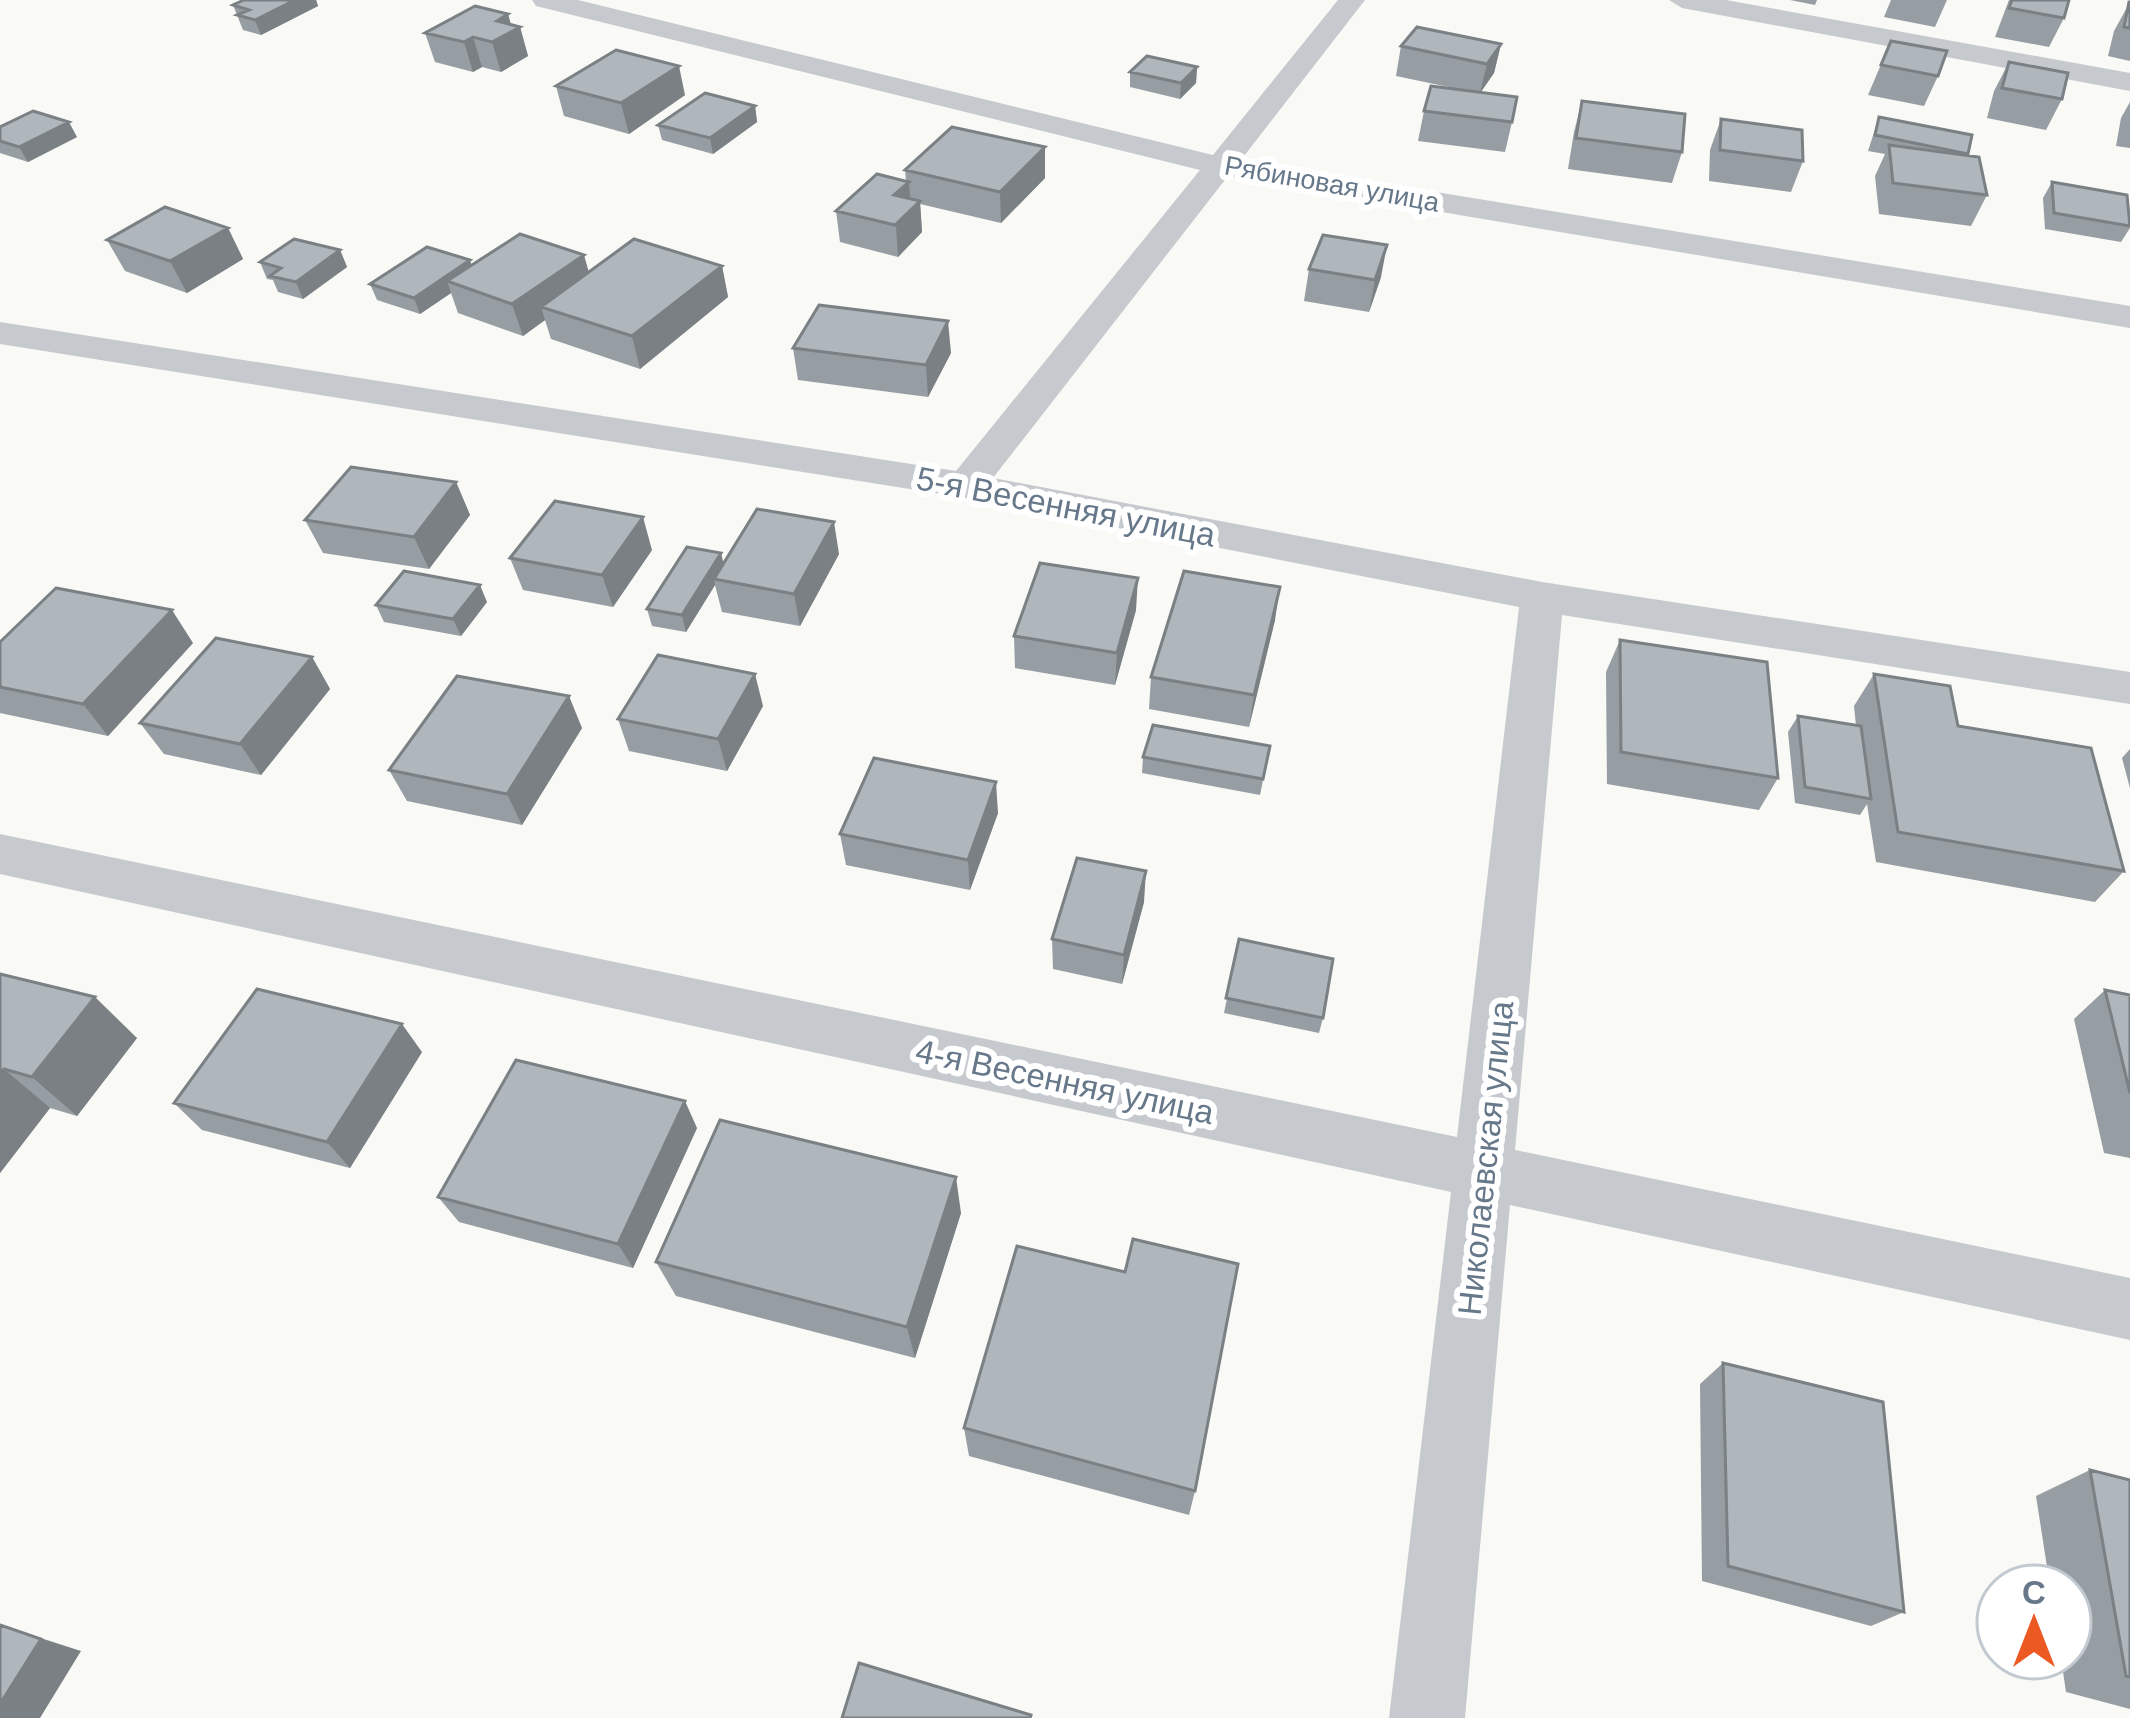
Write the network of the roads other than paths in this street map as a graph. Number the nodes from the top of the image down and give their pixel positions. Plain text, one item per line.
1 (545, 0) edge
2 (1352, 0) edge
3 (1682, 0) edge
4 (2130, 82) edge
5 (1217, 165) junction
6 (2130, 317) edge
7 (0, 333) edge
8 (966, 485) junction
9 (1542, 597) junction
10 (2130, 688) edge
11 (0, 854) edge
12 (1484, 1171) junction
13 (2130, 1310) edge
14 (1426, 1718) edge

1 - 5 street, Рябиновая улица
2 - 5 street
3 - 4 street
5 - 6 street, Рябиновая улица
5 - 8 street
7 - 8 street, 5-я Весенняя улица
8 - 9 street, 5-я Весенняя улица
9 - 10 street, 5-я Весенняя улица
9 - 12 street, Николаевская улица
11 - 12 street, 4-я Весенняя улица
12 - 13 street, 4-я Весенняя улица
12 - 14 street, Николаевская улица

